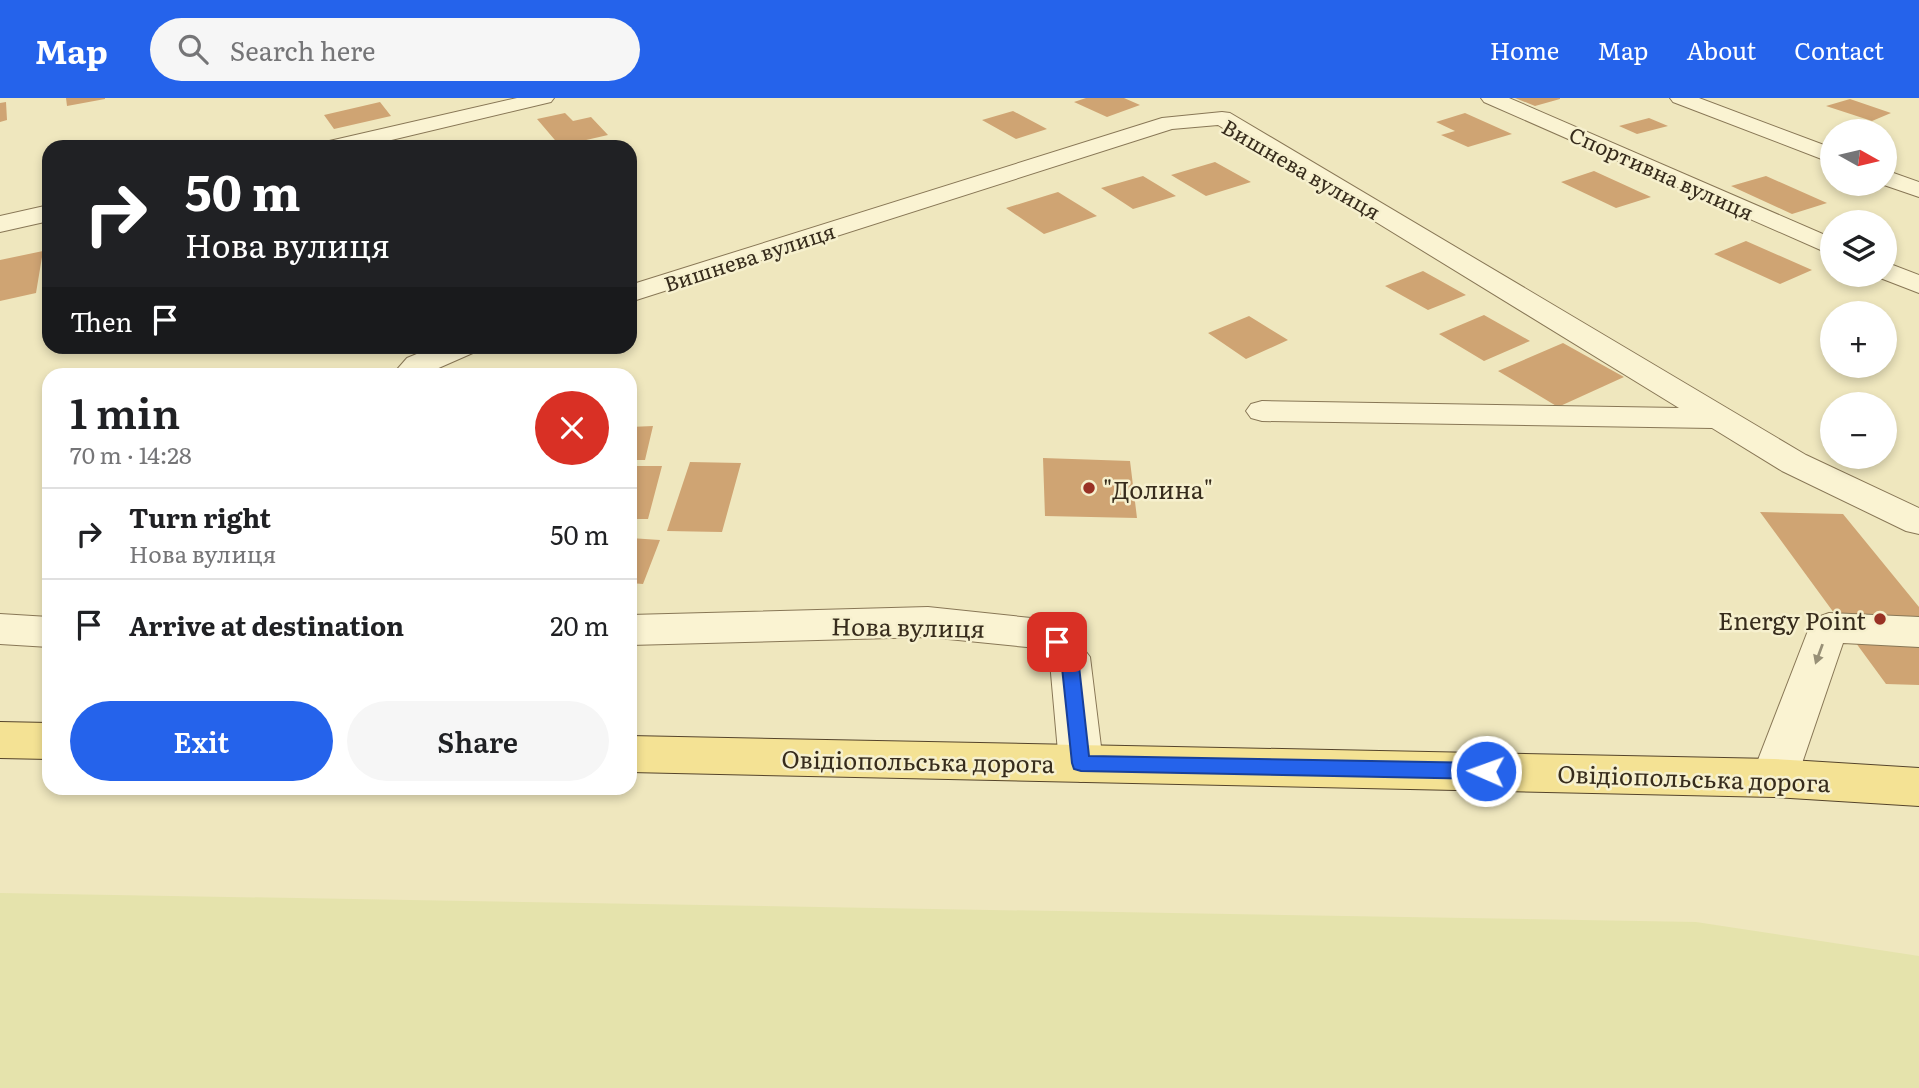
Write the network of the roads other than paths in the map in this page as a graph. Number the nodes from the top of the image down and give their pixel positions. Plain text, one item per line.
1 (544, 98) edge
2 (1186, 98) edge
3 (1491, 98) edge
4 (1680, 98) edge
5 (1222, 118) junction
6 (363, 140) edge
7 (1820, 151) edge
8 (1897, 182) edge
9 (1919, 190) edge
10 (42, 215) edge
11 (0, 224) edge
12 (1820, 242) edge
13 (1897, 275) edge
14 (1919, 285) edge
15 (637, 292) edge
16 (444, 354) edge
17 (414, 368) edge
18 (1262, 411) dead end
19 (1717, 418) junction
20 (1919, 522) edge
21 (0, 629) edge
22 (637, 630) edge
23 (42, 632) edge
24 (1919, 632) edge
25 (0, 740) edge
26 (42, 741) edge
27 (637, 754) edge
28 (1081, 763) junction
29 (1773, 778) junction
30 (1919, 787) edge

1 - 6 street
2 - 5 street
3 - 12 street, Спортивна вулиця
4 - 7 street
5 - 15 street, Вишнева вулиця
5 - 19 street, Вишнева вулиця
8 - 9 street
10 - 11 street
13 - 14 street
16 - 17 street
18 - 19 street
19 - 20 street, Вишнева вулиця
21 - 23 street
22 - 28 street, Нова вулиця
24 -> 29 street
25 - 26 main road
27 - 28 main road, Овідіопольська дорога
28 - 29 main road, Овідіопольська дорога
29 - 30 main road, Овідіопольська дорога

